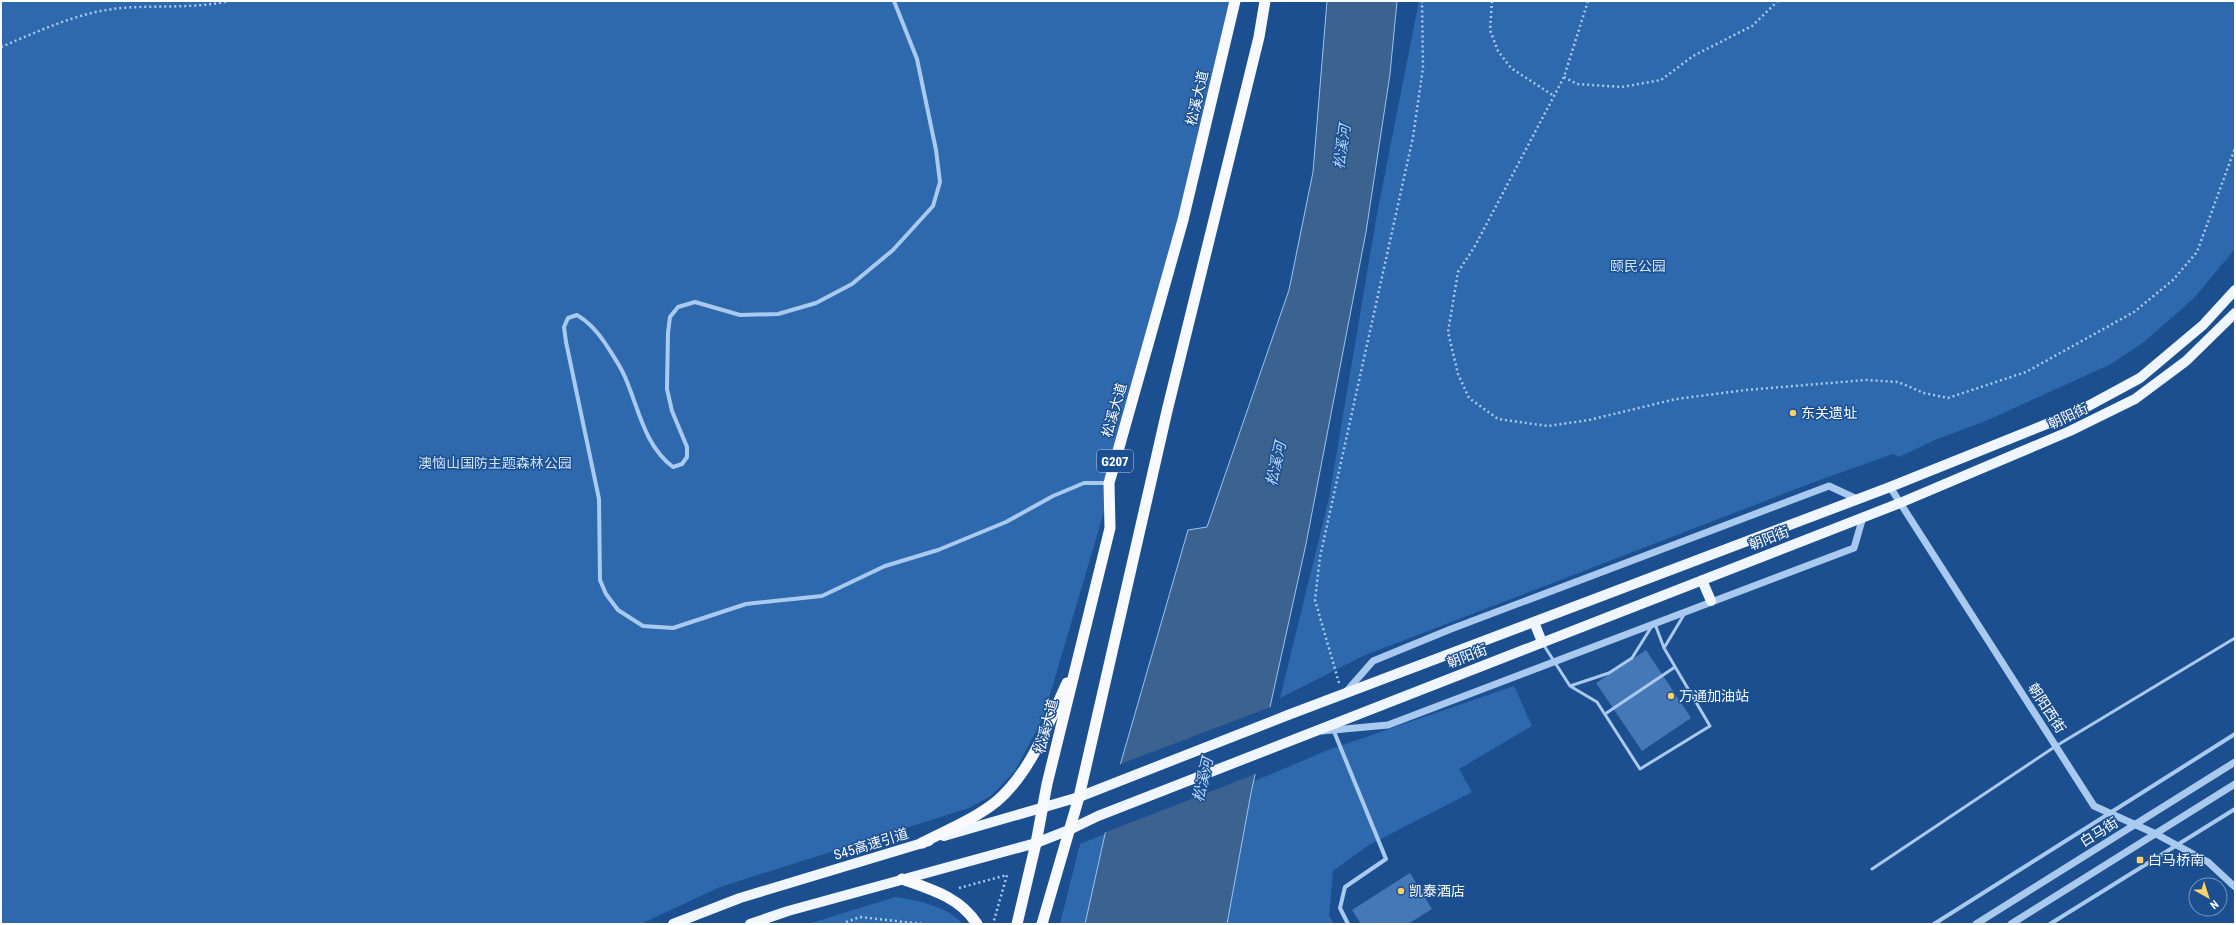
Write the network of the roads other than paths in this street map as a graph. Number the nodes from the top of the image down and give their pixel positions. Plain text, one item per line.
1 (894, 1) edge
2 (1235, 1) edge
3 (1265, 1) edge
4 (2235, 290) edge
5 (2235, 312) edge
6 (1109, 483) junction
7 (1890, 487) junction
8 (1857, 499) junction
9 (1900, 503) junction
10 (1863, 517) junction
11 (1702, 580) junction
12 (1711, 602) junction
13 (1686, 611) junction
14 (1534, 622) junction
15 (1654, 623) junction
16 (2235, 638) edge
17 (1542, 642) junction
18 (1664, 648) junction
19 (1077, 660) junction
20 (1553, 661) junction
21 (1675, 667) junction
22 (1570, 686) junction
23 (1343, 695) junction
24 (1605, 714) junction
25 (1333, 728) junction
26 (2235, 734) edge
27 (2056, 746) junction
28 (2235, 762) edge
29 (2235, 784) edge
30 (1106, 787) joint
31 (1079, 797) junction
32 (1041, 807) junction
33 (2235, 809) edge
34 (2110, 814) junction
35 (2135, 825) junction
36 (1069, 830) junction
37 (2156, 834) junction
38 (922, 843) junction
39 (1036, 843) junction
40 (2177, 845) junction
41 (1872, 869) dead end
42 (902, 879) junction
43 (2235, 887) edge
44 (673, 924) edge
45 (750, 924) edge
46 (976, 924) edge
47 (1017, 924) edge
48 (1042, 924) edge
49 (1348, 924) edge
50 (1934, 924) edge
51 (1976, 924) edge
52 (2012, 924) edge
53 (2050, 924) edge

1 - 6 street
2 - 6 highway, 松溪大道 / G207
3 - 31 highway, G207
4 - 7 main road, 朝阳街
5 - 9 main road, 朝阳街
6 - 19 highway, 松溪大道 / G207
7 - 8 main road, 朝阳街
7 - 9 street, 朝阳西街
8 - 14 main road, 朝阳街
8 - 23 street
9 - 10 main road, 朝阳街
9 - 27 street, 朝阳西街
10 - 11 main road, 朝阳街
10 - 12 street
11 - 12 main road
11 - 17 main road, 朝阳街
12 - 13 street
13 - 15 street
13 - 18 lane
14 - 17 main road
14 - 23 main road, 朝阳街
15 - 18 lane
15 - 20 street
15 - 22 lane
16 - 27 lane
17 - 20 lane
17 - 25 main road, 朝阳街
18 - 21 lane
19 - 32 highway, 松溪大道 / G207
19 - 38 highway
20 - 22 lane
20 - 25 street
21 - 24 lane
21 - 24 lane
22 - 24 lane
23 - 30 main road, 朝阳街
25 - 36 main road, 朝阳街
25 - 49 street
26 - 34 street
27 - 34 street, 朝阳西街
27 - 41 lane
28 - 35 street, 白马街
29 - 37 street
30 - 31 main road, S45高速引道
31 - 32 main road, S45高速引道
31 - 36 highway, G207
32 - 38 main road, S45高速引道
32 - 39 highway, 松溪大道 / G207
33 - 40 street
34 - 35 street, 朝阳西街
34 - 50 street
35 - 37 street, 朝阳西街
35 - 51 street, 白马街
36 - 39 main road
36 - 48 highway, G207
37 - 40 street, 朝阳西街
37 - 52 street
38 - 44 main road, S45高速引道
39 - 42 main road
39 - 47 highway, 松溪大道 / G207
40 - 43 street, 朝阳西街
40 - 53 street
42 - 45 main road
42 - 46 highway

